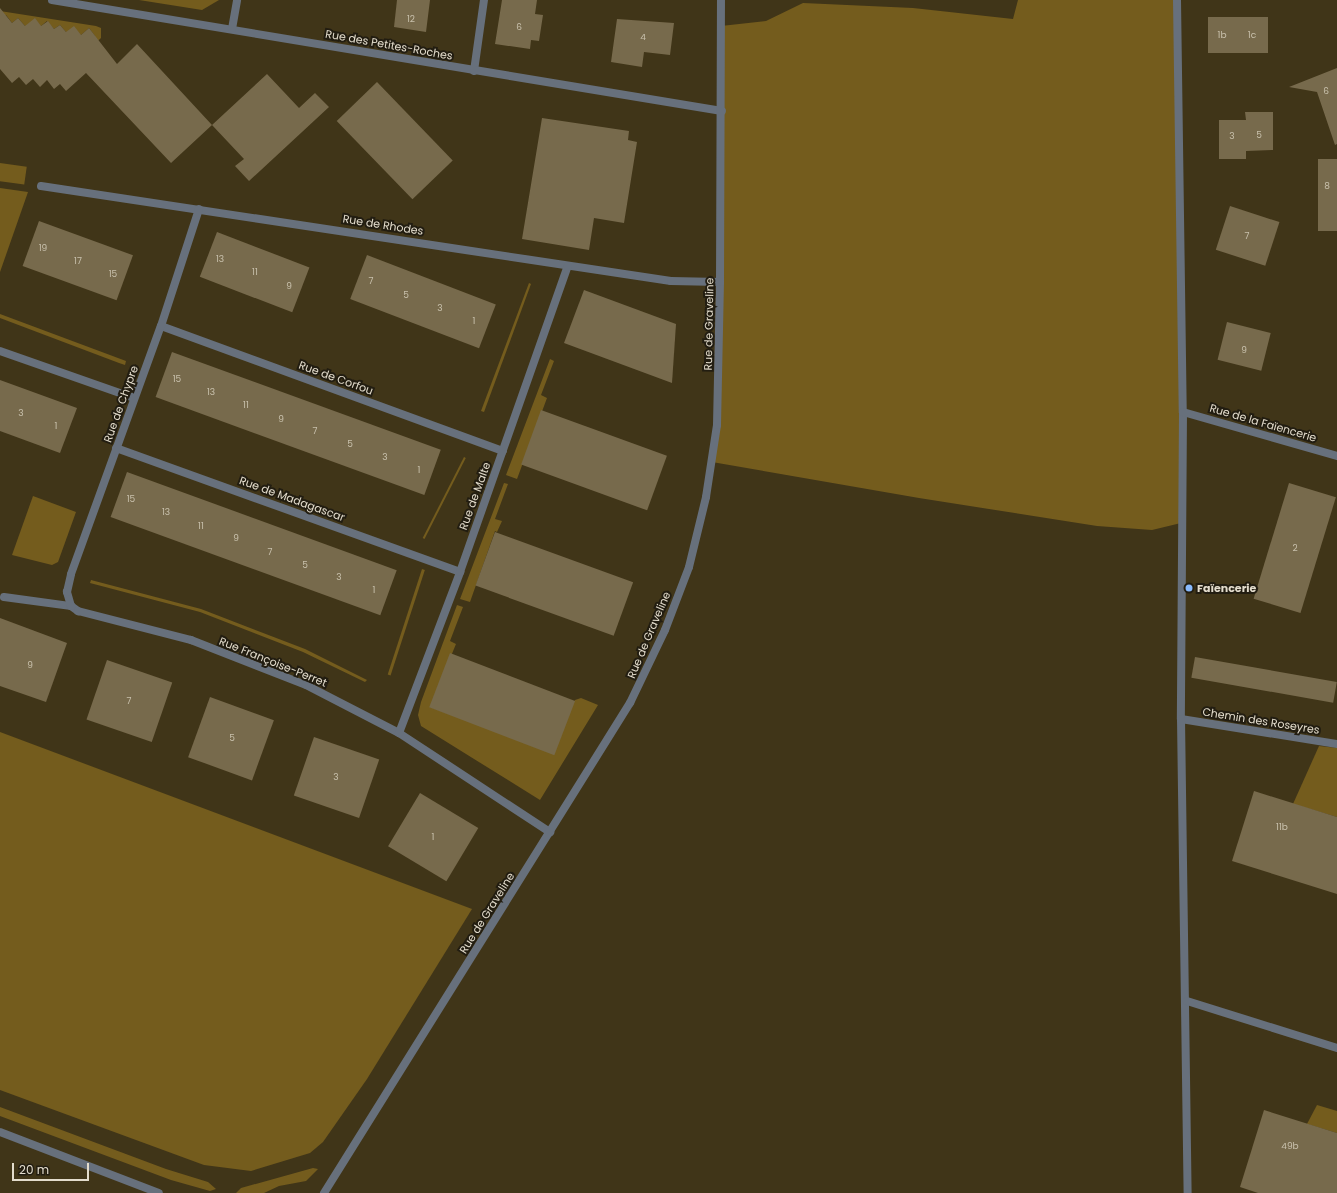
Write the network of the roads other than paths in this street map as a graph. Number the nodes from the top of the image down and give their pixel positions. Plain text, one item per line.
1 (52, 0) edge
2 (237, 0) edge
3 (484, 0) edge
4 (722, 0) edge
5 (1177, 0) edge
6 (232, 29) junction
7 (474, 71) junction
8 (722, 111) junction
9 (41, 186) dead end
10 (199, 208) junction
11 (568, 266) junction
12 (720, 282) junction
13 (161, 326) junction
14 (0, 351) edge
15 (134, 398) junction
16 (1183, 412) junction
17 (116, 448) junction
18 (503, 451) junction
19 (1337, 456) edge
20 (460, 572) junction
21 (4, 597) dead end
22 (71, 606) junction
23 (1181, 719) junction
24 (399, 733) junction
25 (1337, 744) edge
26 (550, 832) junction
27 (1187, 1001) junction
28 (1337, 1048) edge
29 (0, 1132) edge
30 (159, 1193) edge
31 (324, 1193) edge
32 (1188, 1193) edge

1 - 6 street, Rue des Petites-Roches
2 - 6 street
3 - 7 street
4 - 8 street, Rue de Graveline
5 - 16 street
6 - 7 street, Rue des Petites-Roches
7 - 8 street, Rue des Petites-Roches
8 - 12 street, Rue de Graveline
9 - 10 street, Rue de Rhodes
10 - 11 street, Rue de Rhodes
10 - 13 street, Rue de Chypre
11 - 12 street, Rue de Rhodes
11 - 18 street, Rue de Malte
12 - 26 street, Rue de Graveline
13 - 15 street, Rue de Chypre
13 - 18 street, Rue de Corfou
14 - 15 street
15 - 17 street, Rue de Chypre
16 - 19 street, Rue de la Faïencerie
16 - 23 street
17 - 20 street, Rue de Madagascar
17 - 22 street, Rue de Chypre
18 - 20 street, Rue de Malte
20 - 24 street, Rue de Malte
21 - 22 street, Rue Françoise-Perret
22 - 24 street, Rue Françoise-Perret
23 - 25 street, Chemin des Roseyres
23 - 27 street
24 - 26 street, Rue Françoise-Perret
26 - 31 street, Rue de Graveline
27 - 28 street
27 - 32 street
29 - 30 street

